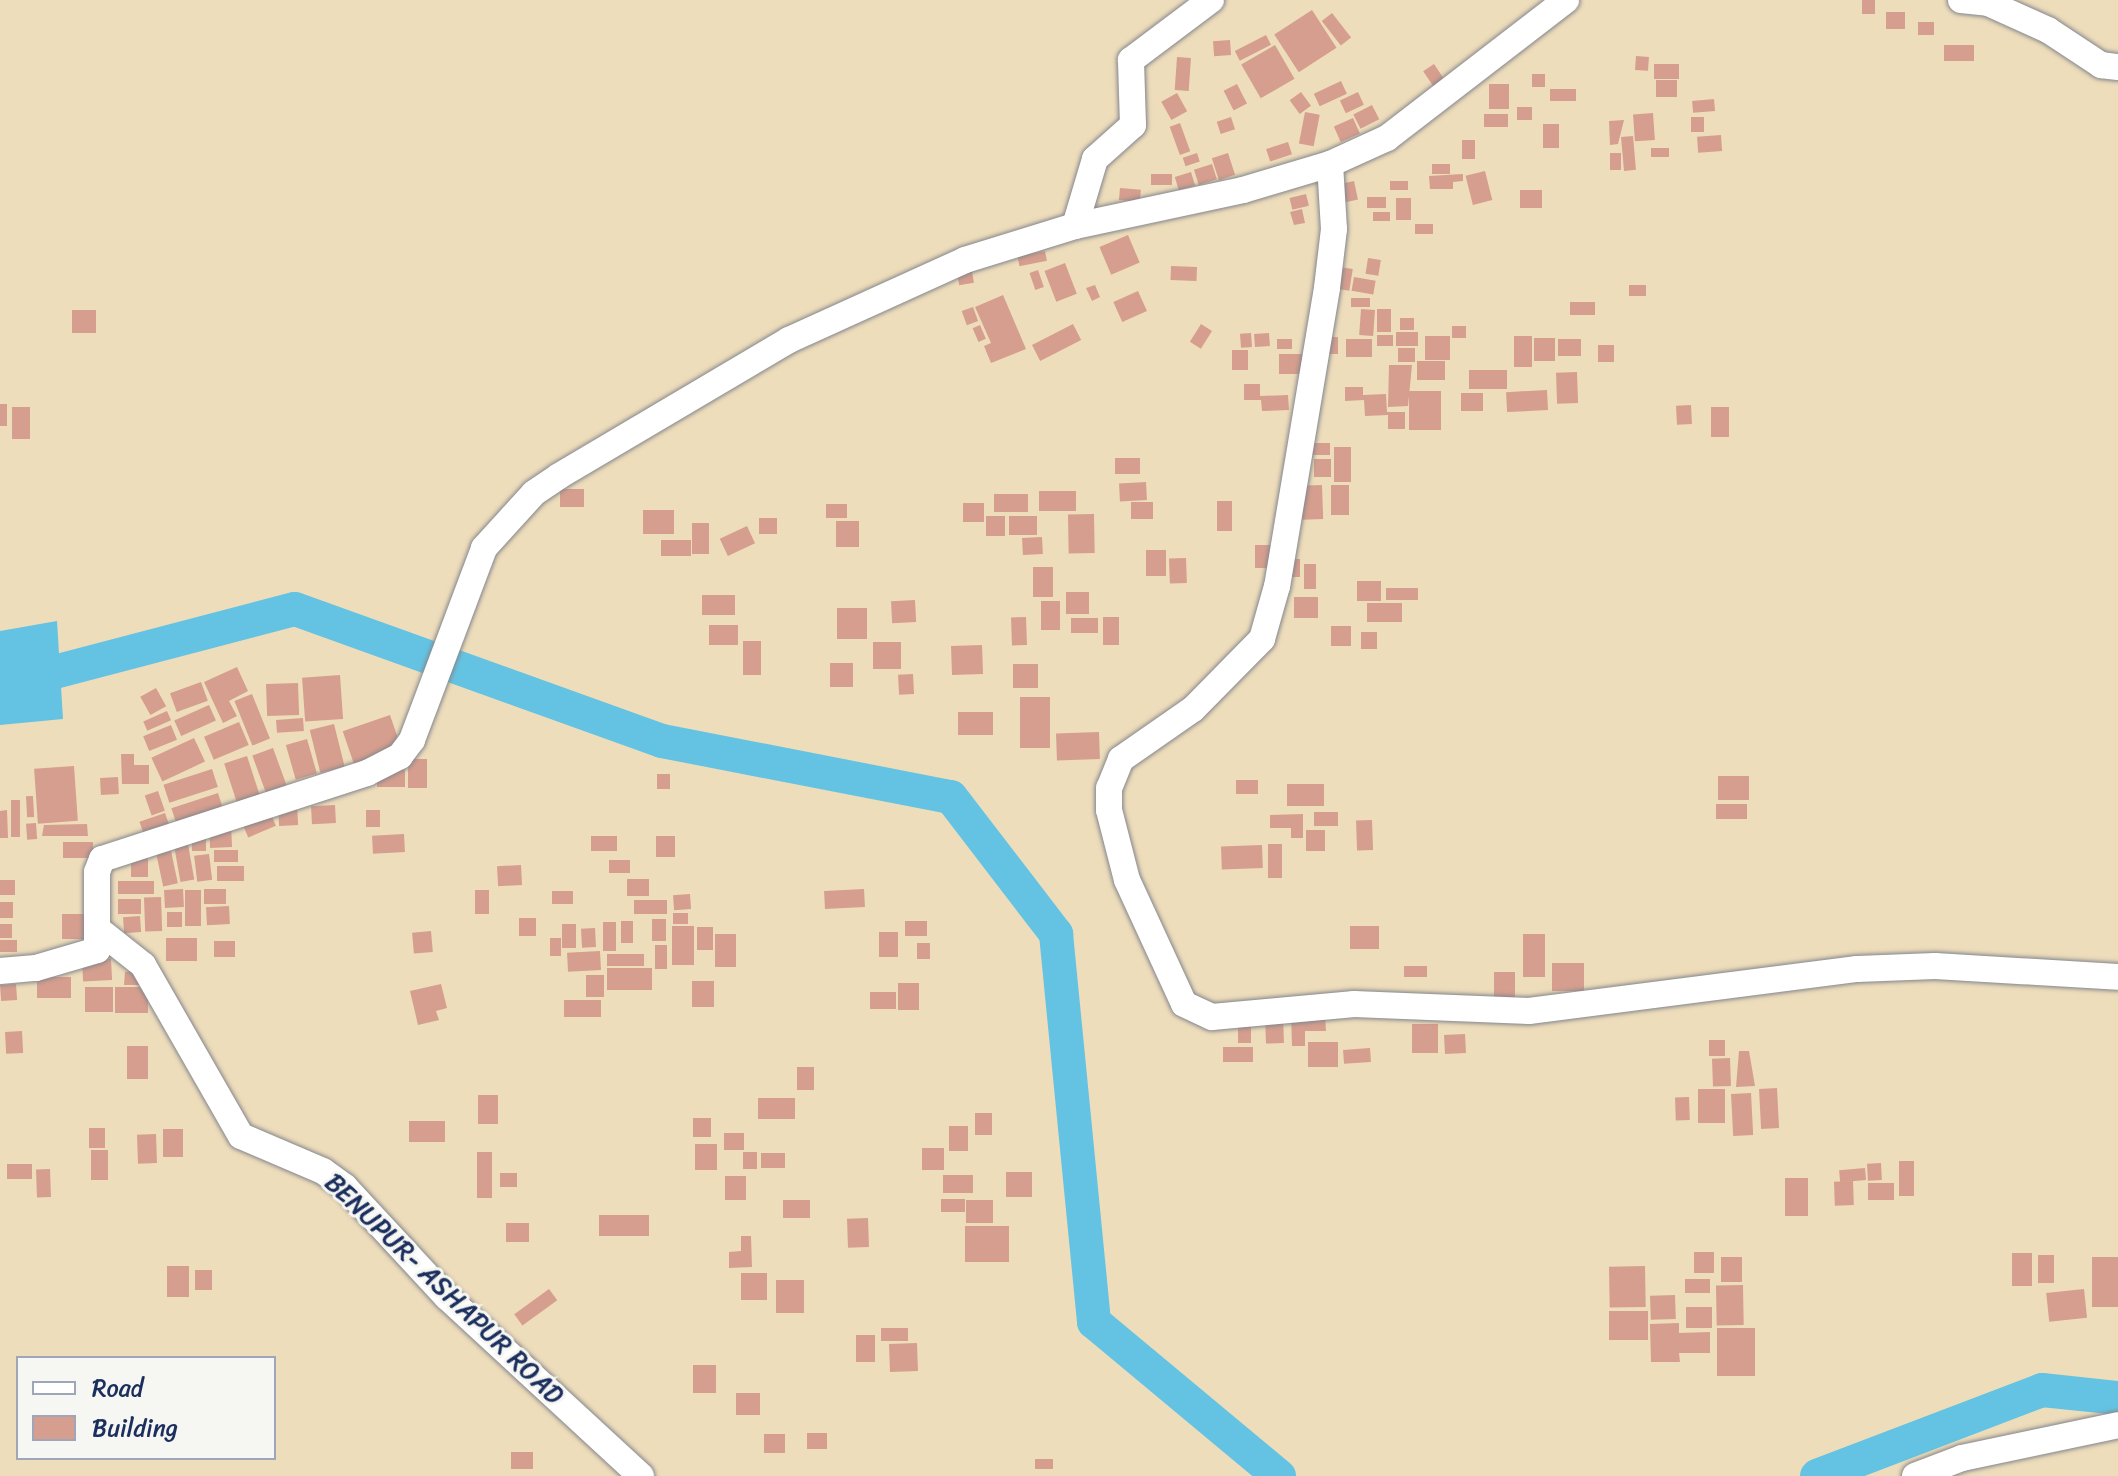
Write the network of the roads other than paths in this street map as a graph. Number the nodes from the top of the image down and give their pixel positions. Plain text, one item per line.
1 (1211, 0) edge
2 (1566, 0) edge
3 (1961, 0) edge
4 (2118, 67) edge
5 (1330, 164) junction
6 (1075, 226) junction
7 (100, 931) junction
8 (0, 971) edge
9 (2118, 977) edge
10 (2118, 1425) edge
11 (641, 1476) edge
12 (1915, 1476) edge

1 - 6 street
2 - 5 street
3 - 4 street
5 - 6 street
5 - 9 street
6 - 7 street
7 - 8 street
7 - 11 street, BENUPUR- ASHAPUR ROAD
10 - 12 street

